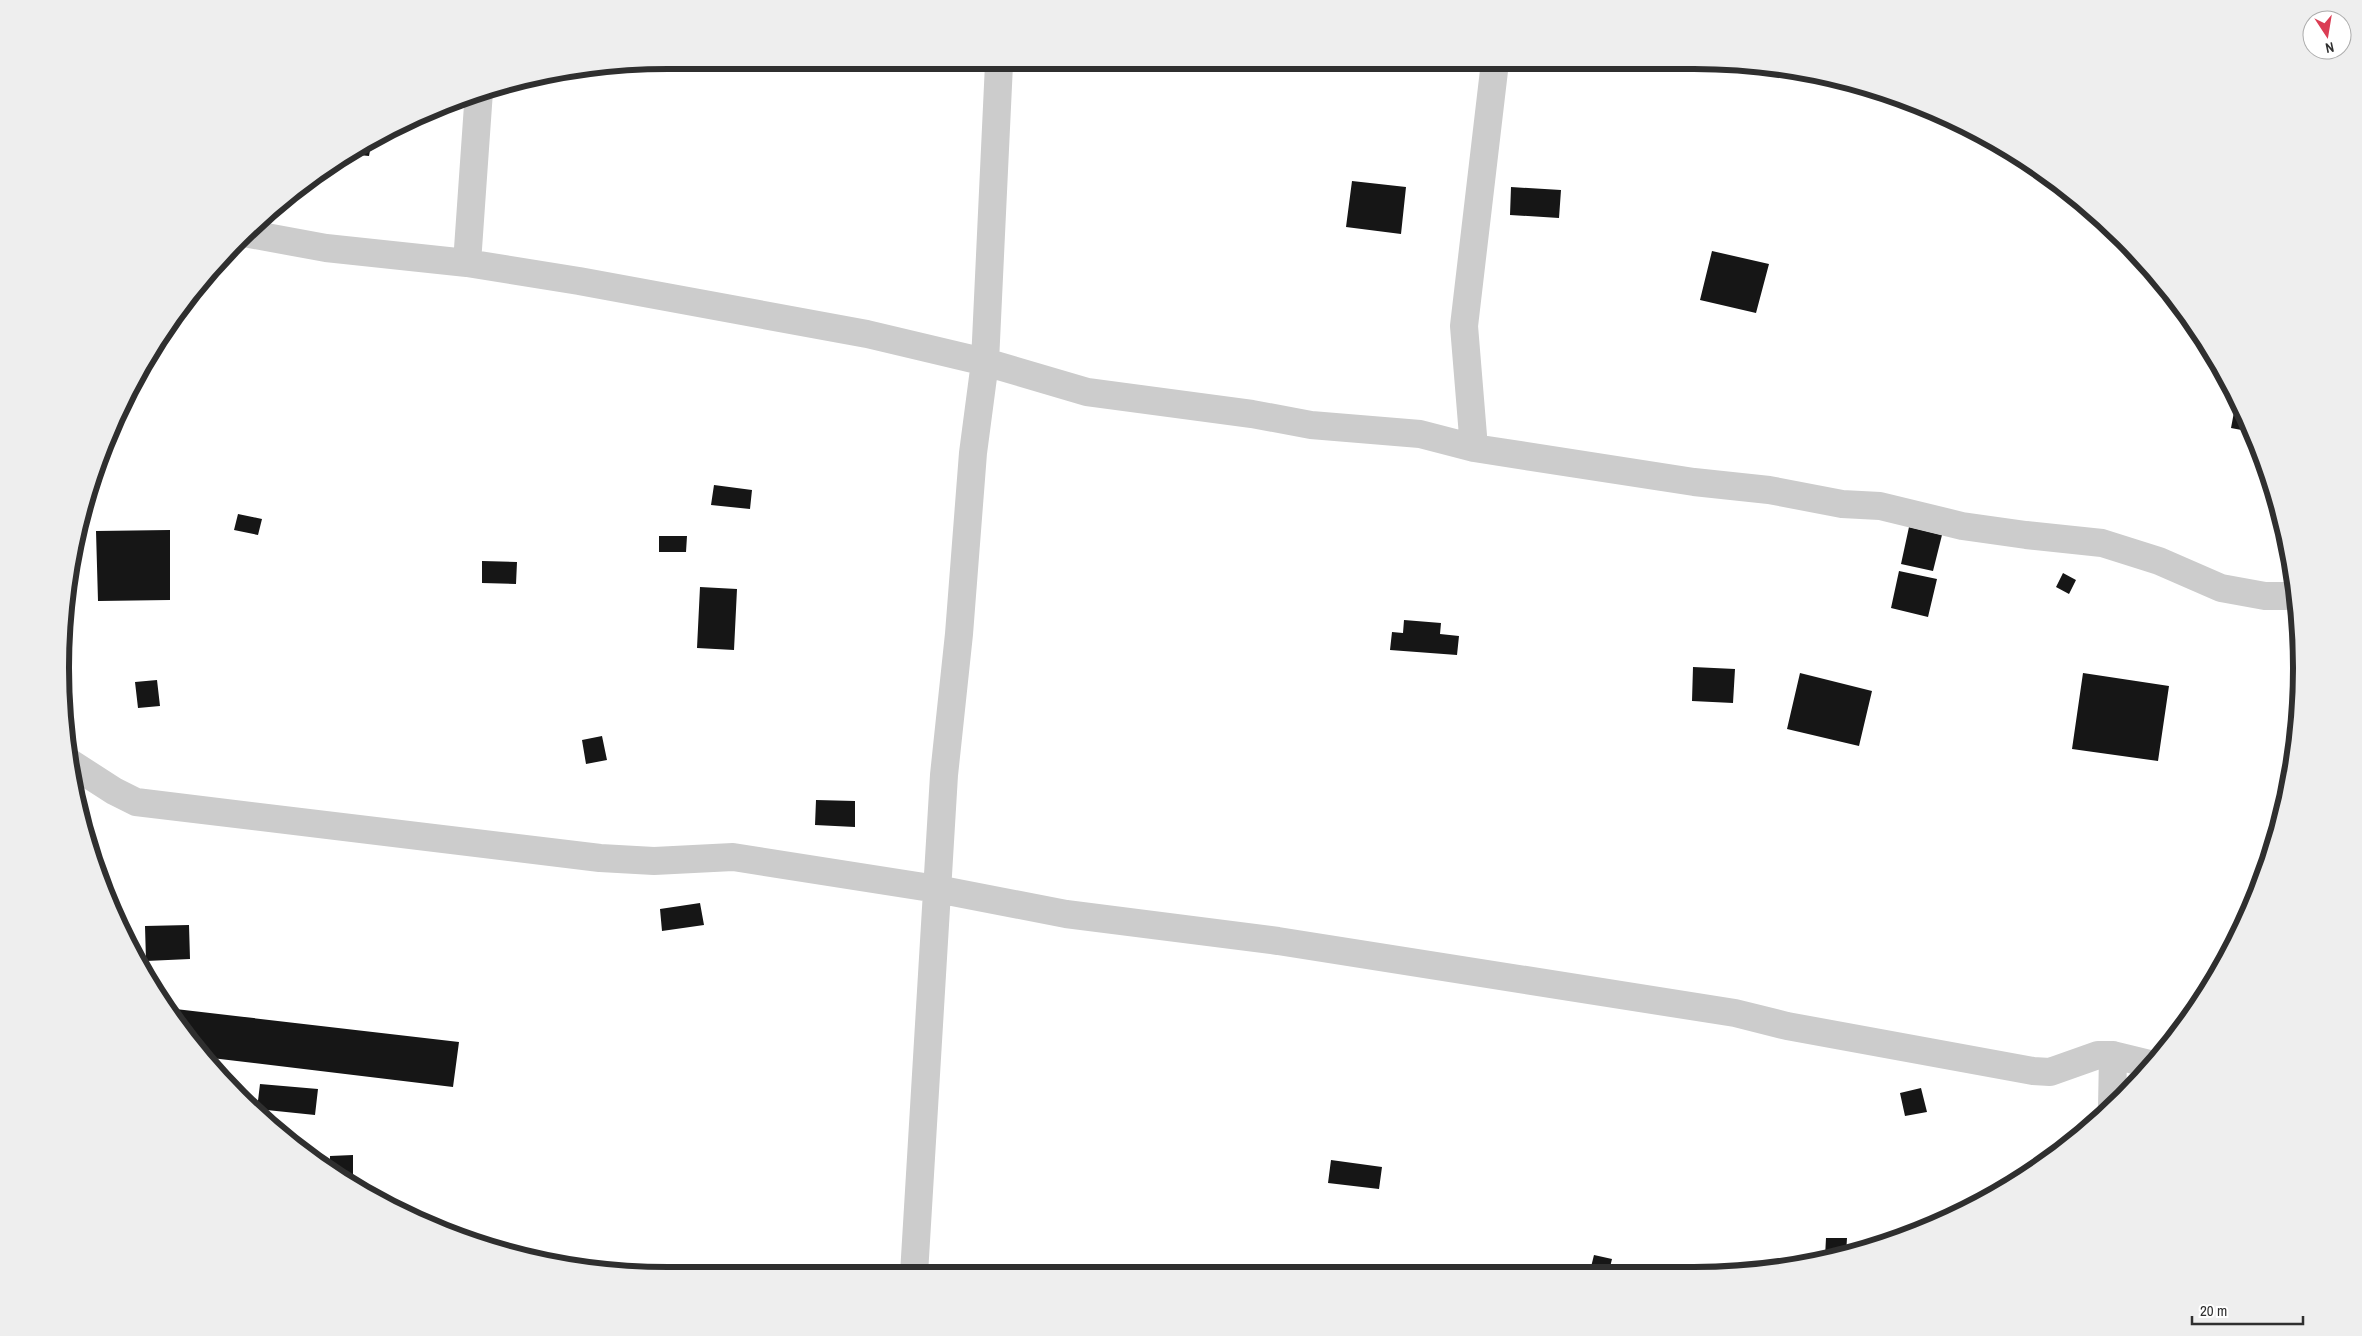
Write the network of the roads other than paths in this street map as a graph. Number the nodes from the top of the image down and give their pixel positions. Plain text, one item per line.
1 (999, 69) edge
2 (1494, 69) edge
3 (479, 100) edge
4 (254, 235) edge
5 (467, 263) junction
6 (985, 362) junction
7 (1474, 448) junction
8 (2289, 596) edge
9 (77, 768) edge
10 (937, 889) junction
11 (2113, 1055) junction
12 (2145, 1063) edge
13 (2112, 1097) edge
14 (914, 1267) edge

1 - 6 street
2 - 7 street
3 - 5 street
4 - 5 street
5 - 6 street
6 - 7 street
6 - 10 street
7 - 8 street
9 - 10 street
10 - 11 street
10 - 14 street
11 - 12 street
11 - 13 street

